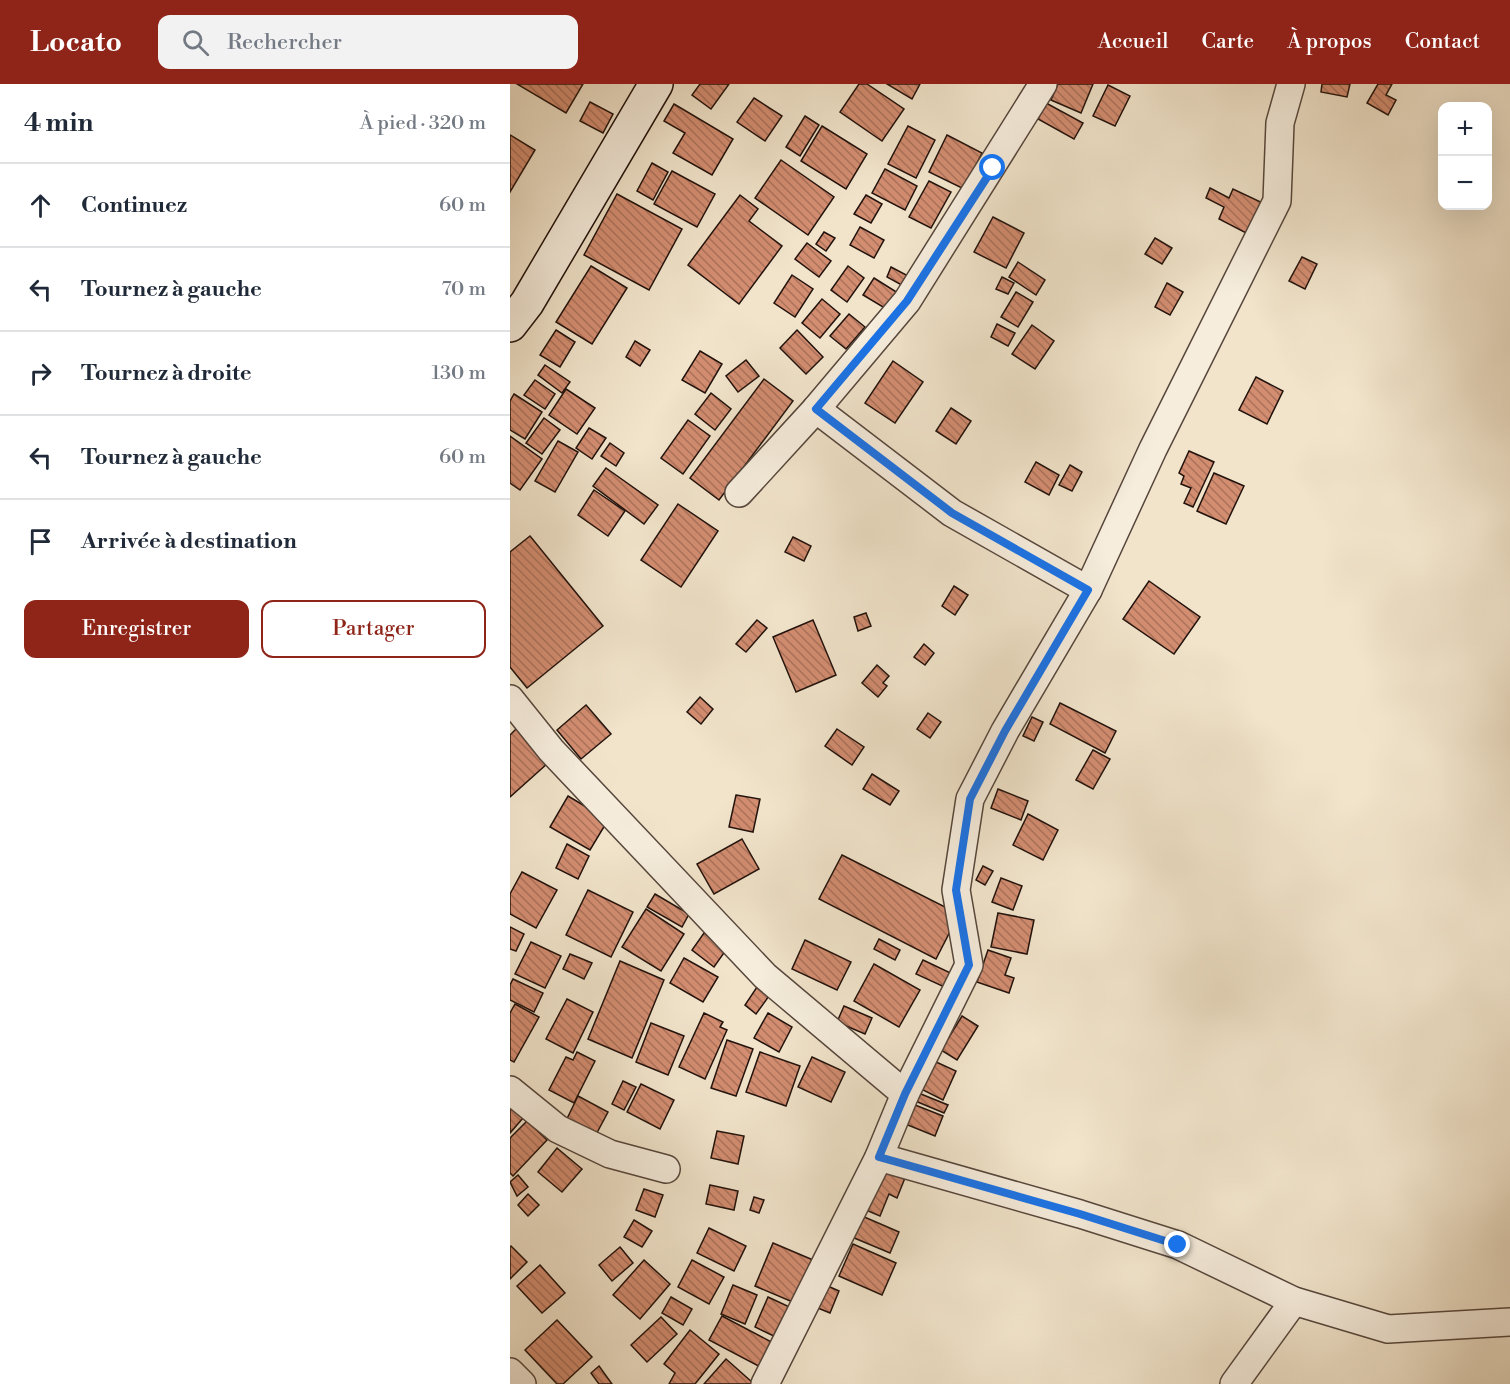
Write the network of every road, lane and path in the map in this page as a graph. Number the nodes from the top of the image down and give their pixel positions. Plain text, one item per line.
1 (656, 84) edge
2 (1043, 84) edge
3 (1291, 84) edge
4 (510, 325) edge
5 (816, 409) junction
6 (739, 493) dead end
7 (1088, 590) junction
8 (510, 699) edge
9 (510, 1090) edge
10 (905, 1094) junction
11 (879, 1157) junction
12 (666, 1169) dead end
13 (1294, 1301) junction
14 (1510, 1322) edge
15 (765, 1384) edge
16 (1234, 1384) edge

1 - 4 street
2 - 5 street
3 - 7 street
5 - 6 street
5 - 7 street
7 - 10 street
8 - 10 street
9 - 12 street
10 - 11 street
11 - 13 street
11 - 15 street
13 - 14 street
13 - 16 street

